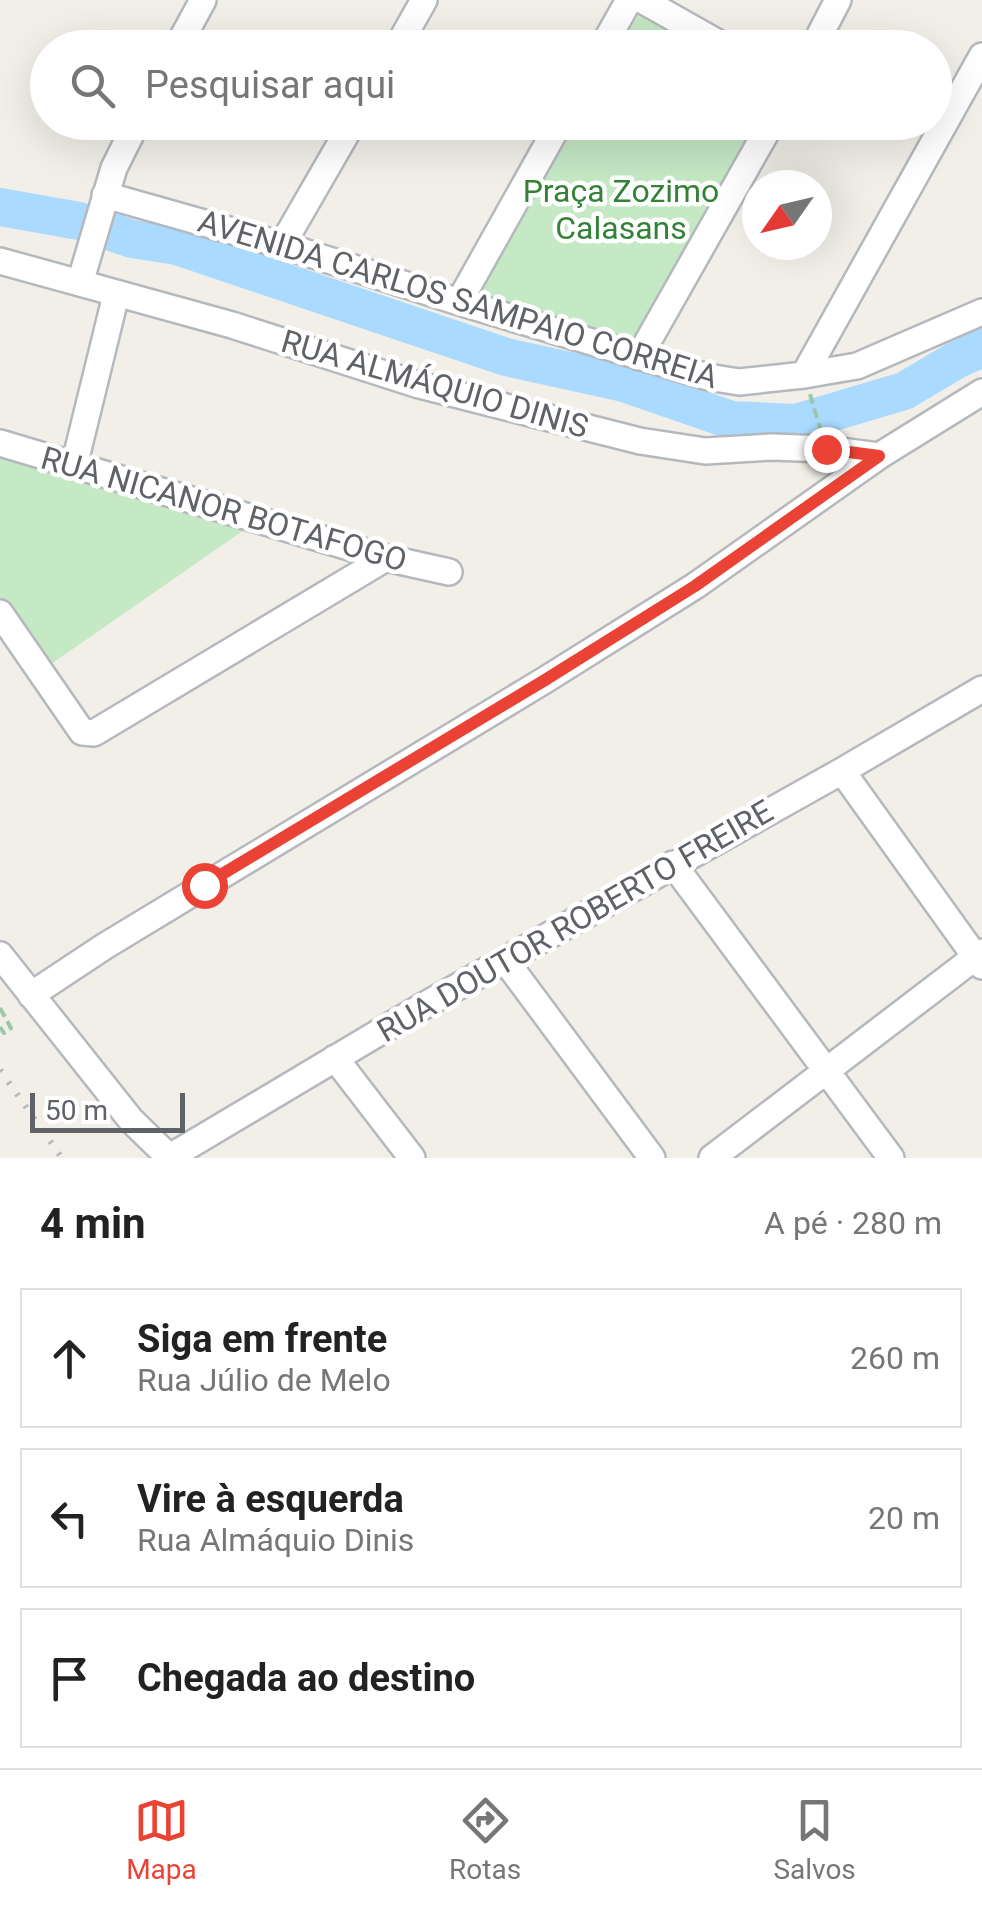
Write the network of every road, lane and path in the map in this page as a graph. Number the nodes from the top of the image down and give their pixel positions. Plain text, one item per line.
1 (203, 0) edge
2 (424, 0) edge
3 (629, 0) edge
4 (642, 0) edge
5 (838, 0) edge
6 (187, 30) edge
7 (407, 30) edge
8 (612, 30) edge
9 (696, 30) edge
10 (822, 30) edge
11 (982, 56) edge
12 (973, 85) edge
13 (952, 121) edge
14 (128, 140) edge
15 (343, 140) edge
16 (550, 140) edge
17 (762, 140) edge
18 (941, 140) edge
19 (103, 201) junction
20 (282, 245) junction
21 (0, 261) edge
22 (83, 274) junction
23 (116, 294) junction
24 (459, 302) junction
25 (982, 312) edge
26 (640, 356) junction
27 (804, 375) junction
28 (982, 392) edge
29 (0, 443) edge
30 (826, 449) junction
31 (879, 456) junction
32 (74, 466) junction
33 (386, 558) junction
34 (449, 572) dead end
35 (0, 613) edge
36 (982, 689) edge
37 (842, 771) junction
38 (673, 864) junction
39 (0, 955) edge
40 (980, 958) edge
41 (505, 960) junction
42 (31, 995) junction
43 (0, 1008) edge
44 (0, 1027) edge
45 (335, 1058) junction
46 (827, 1072) junction
47 (170, 1158) edge
48 (412, 1158) edge
49 (652, 1158) edge
50 (712, 1158) edge
51 (892, 1158) edge

1 - 6 street
2 - 7 street
3 - 8 street
4 - 9 street
5 - 10 street
11 - 12 street
12 - 13 street
14 - 19 street
15 - 20 street
16 - 24 street
17 - 26 street
18 - 27 street
19 - 20 street, AVENIDA CARLOS SAMPAIO CORREIA
19 - 22 street
20 - 24 street, AVENIDA CARLOS SAMPAIO CORREIA
21 - 22 street, RUA ALMÁQUIO DINIS
22 - 23 street, RUA ALMÁQUIO DINIS
23 - 30 street, RUA ALMÁQUIO DINIS
23 - 32 street
24 - 26 street, AVENIDA CARLOS SAMPAIO CORREIA
25 - 27 street, AVENIDA CARLOS SAMPAIO CORREIA
26 - 27 street, AVENIDA CARLOS SAMPAIO CORREIA
27 - 30 path
28 - 31 street
29 - 32 street, RUA NICANOR BOTAFOGO
30 - 31 street, RUA ALMÁQUIO DINIS
31 - 42 street
32 - 33 street, RUA NICANOR BOTAFOGO
33 - 34 street, RUA NICANOR BOTAFOGO
33 - 35 street
36 - 37 street, RUA DOUTOR ROBERTO FREIRE
37 - 38 street, RUA DOUTOR ROBERTO FREIRE
37 - 40 street
38 - 41 street, RUA DOUTOR ROBERTO FREIRE
38 - 46 street
39 - 42 street
40 - 46 street
41 - 45 street, RUA DOUTOR ROBERTO FREIRE
41 - 49 street
42 - 47 street
43 - 44 path
45 - 47 street, RUA DOUTOR ROBERTO FREIRE
45 - 48 street
46 - 50 street
46 - 51 street

